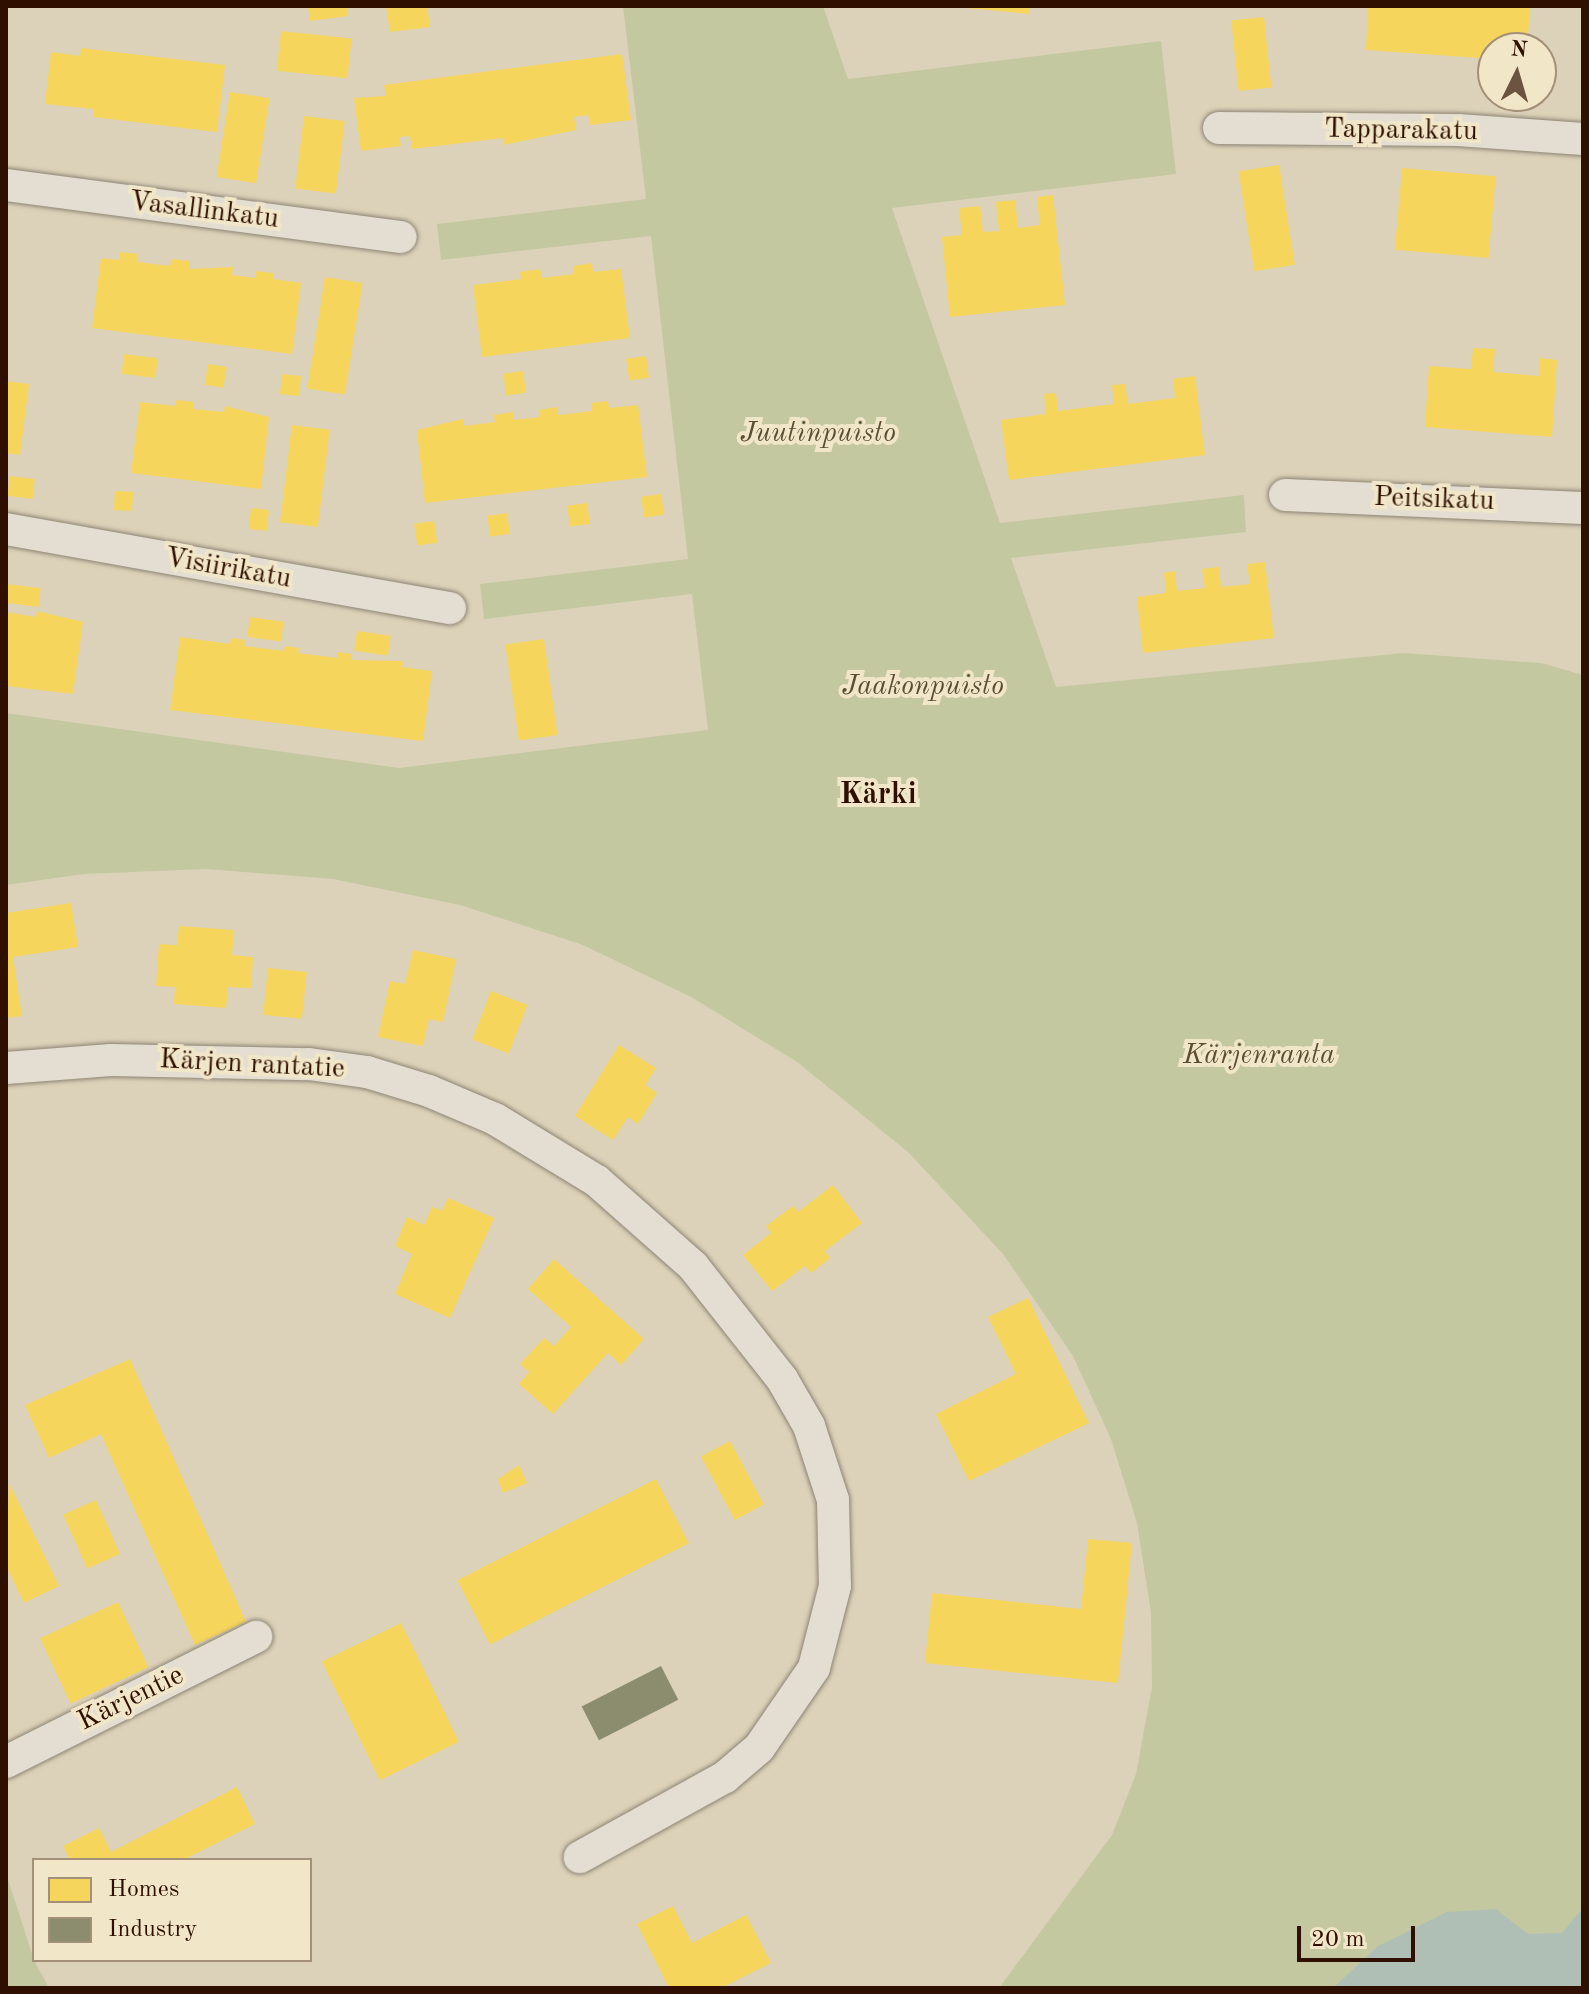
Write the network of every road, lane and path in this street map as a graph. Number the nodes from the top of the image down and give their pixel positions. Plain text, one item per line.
1 (1219, 128) dead end
2 (1583, 139) edge
3 (6, 185) edge
4 (401, 237) dead end
5 (1285, 495) dead end
6 (1583, 508) edge
7 (6, 529) edge
8 (450, 608) dead end
9 (6, 1068) edge
10 (256, 1637) dead end
11 (6, 1762) edge
12 (580, 1857) dead end

1 - 2 street, Tapparakatu
3 - 4 street, Vasallinkatu
5 - 6 street, Peitsikatu
7 - 8 street, Visiirikatu
9 - 12 street, Kärjen rantatie
10 - 11 street, Kärjentie

